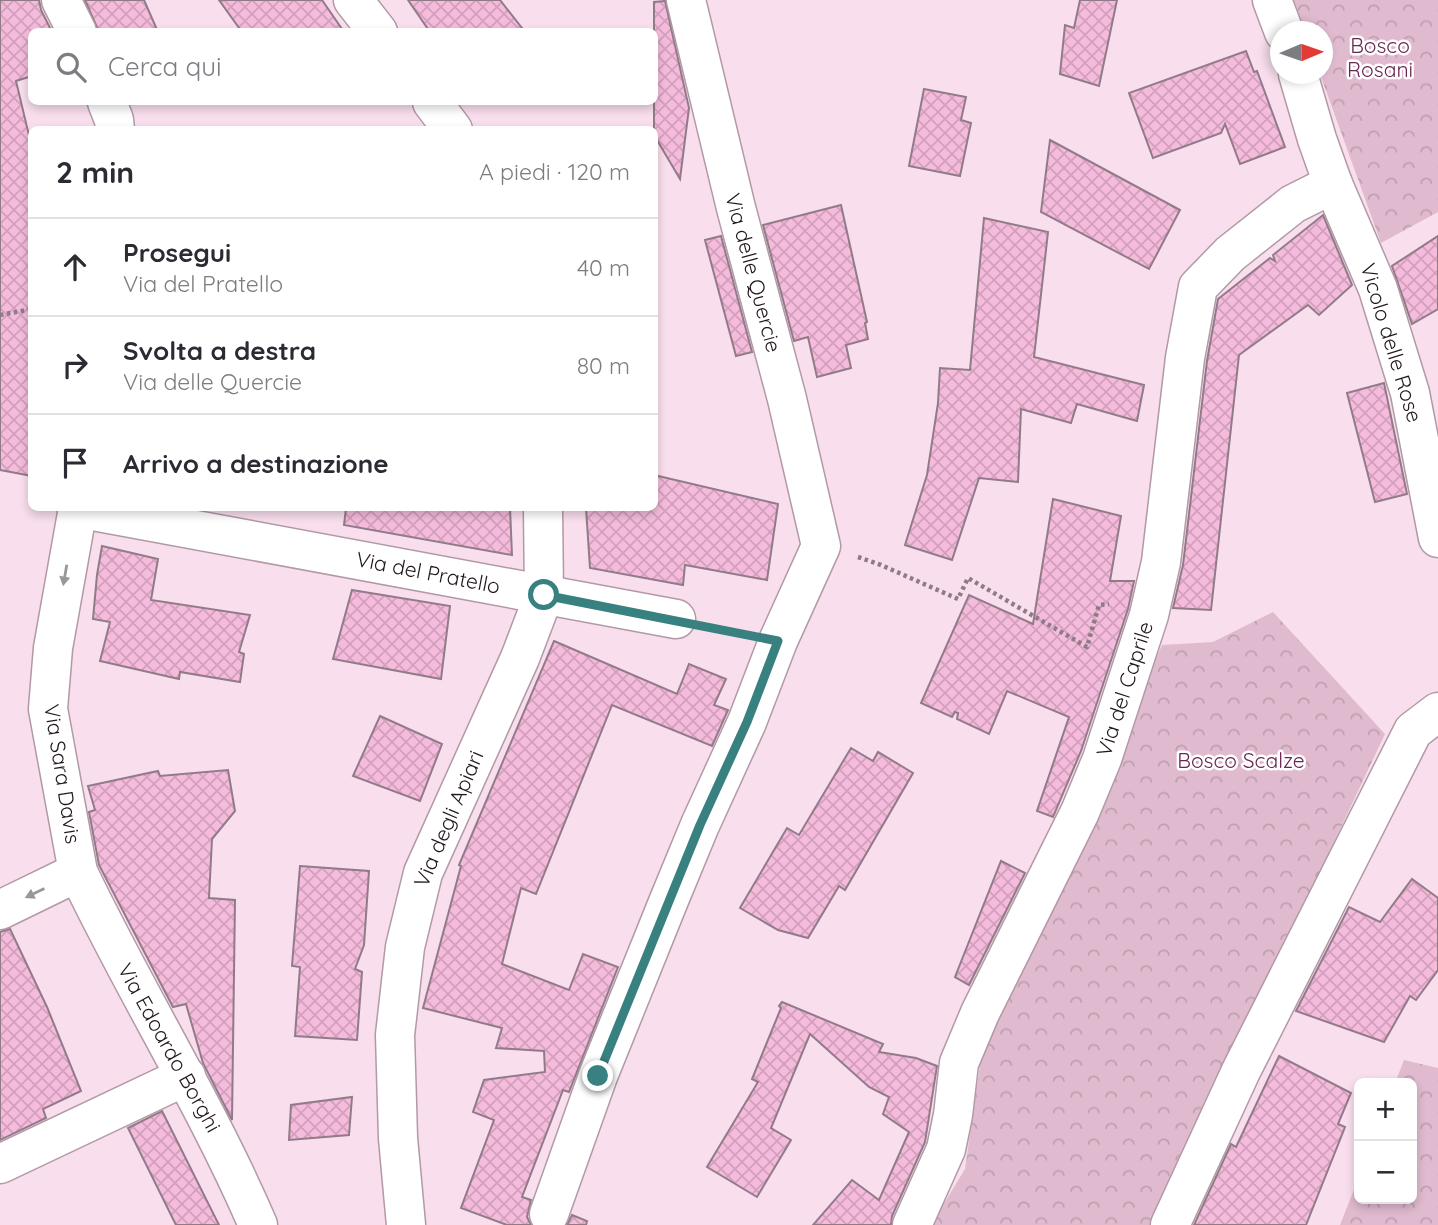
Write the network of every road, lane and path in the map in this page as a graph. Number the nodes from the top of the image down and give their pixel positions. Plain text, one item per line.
1 (61, 0) edge
2 (353, 0) edge
3 (686, 0) edge
4 (1272, 0) edge
5 (1280, 21) edge
6 (75, 28) edge
7 (375, 28) edge
8 (1301, 84) edge
9 (108, 105) edge
10 (434, 105) edge
11 (115, 126) edge
12 (450, 126) edge
13 (1333, 184) junction
14 (28, 311) edge
15 (0, 315) edge
16 (76, 511) edge
17 (93, 511) edge
18 (544, 511) edge
19 (1438, 538) edge
20 (821, 545) junction
21 (544, 595) junction
22 (1116, 604) dead end
23 (676, 619) joint
24 (778, 641) junction
25 (1438, 712) edge
26 (78, 872) junction
27 (0, 910) edge
28 (186, 1076) junction
29 (0, 1164) edge
30 (549, 1214) dead end
31 (258, 1225) edge
32 (406, 1225) edge
33 (912, 1225) edge
34 (1170, 1225) edge

1 - 6 street
2 - 7 street
3 - 20 street, Via delle Quercie
4 - 5 street
8 - 13 street, Vicolo delle Rose
9 - 11 street
10 - 12 street
13 - 19 street, Vicolo delle Rose
13 - 33 street, Via del Caprile
14 - 15 path
16 -> 26 street, Via Sara Davis
17 - 21 street, Via del Pratello
18 - 21 street, Via degli Apiari
20 - 22 path
20 - 24 street
21 - 23 street, Via del Pratello
21 - 32 street, Via degli Apiari
23 - 24 path
24 - 30 street
25 - 34 street
26 -> 27 street, Via Sara Davis
26 - 28 street, Via Edoardo Borghi
28 - 29 street
28 - 31 street, Via Edoardo Borghi

